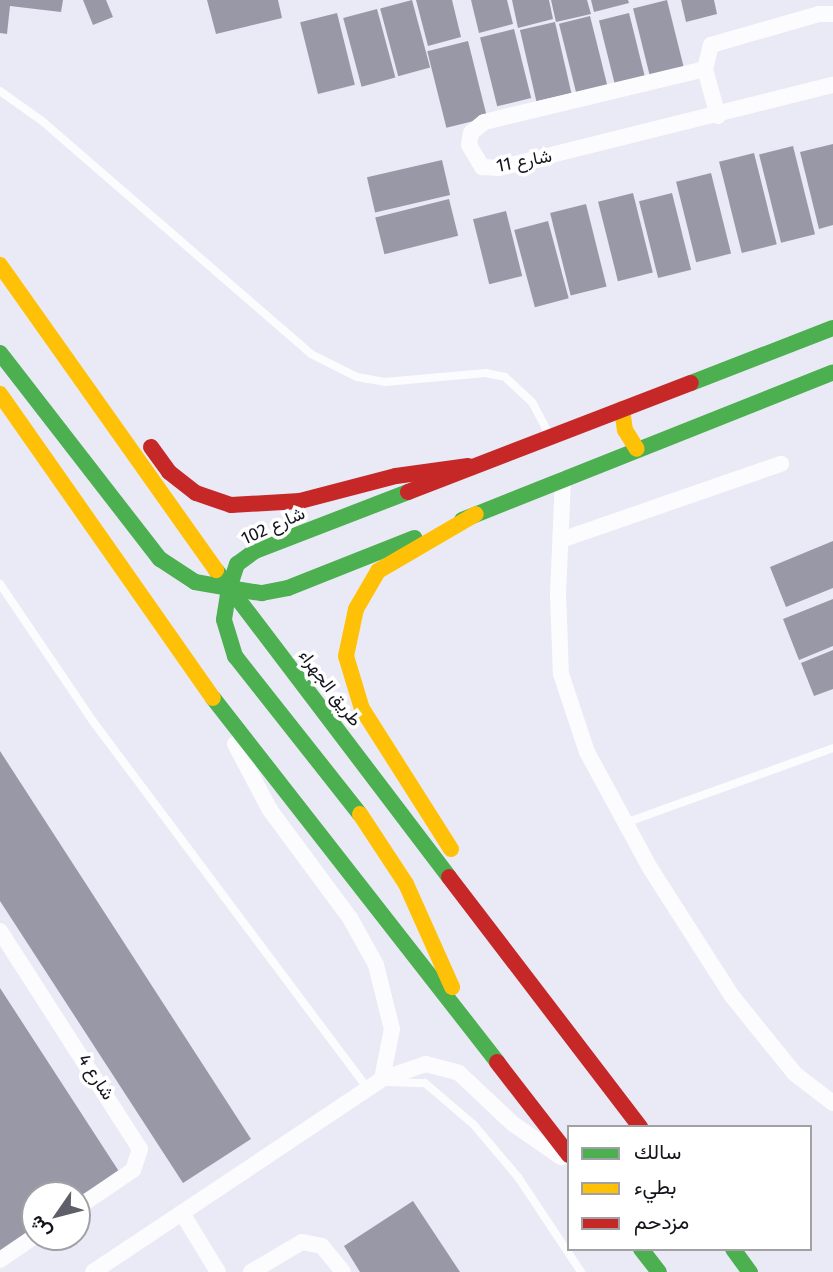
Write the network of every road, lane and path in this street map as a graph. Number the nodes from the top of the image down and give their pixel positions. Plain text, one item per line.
1 (833, 14) edge
2 (705, 68) junction
3 (833, 85) edge
4 (0, 91) edge
5 (718, 116) junction
6 (1, 265) edge
7 (833, 328) edge
8 (0, 353) edge
9 (833, 372) edge
10 (0, 394) edge
11 (622, 409) junction
12 (550, 436) junction
13 (637, 449) junction
14 (781, 464) dead end
15 (468, 466) junction
16 (564, 479) junction
17 (476, 514) junction
18 (561, 540) junction
19 (0, 584) edge
20 (229, 588) junction
21 (219, 706) junction
22 (833, 748) edge
23 (624, 823) junction
24 (0, 931) edge
25 (471, 1030) junction
26 (581, 1049) junction
27 (375, 1084) junction
28 (833, 1103) edge
29 (638, 1125) edge
30 (567, 1151) edge
31 (567, 1160) edge
32 (91, 1198) edge
33 (182, 1213) junction
34 (21, 1246) edge
35 (643, 1251) edge
36 (734, 1251) edge
37 (0, 1260) edge
38 (93, 1272) edge
39 (218, 1272) edge
40 (251, 1272) edge
41 (343, 1272) edge
42 (580, 1272) edge
43 (659, 1272) edge
44 (750, 1272) edge

1 - 2 street
2 - 5 street
2 - 5 street, شارع 11
3 - 5 street, شارع 11
4 - 12 lane
6 - 15 main road
6 - 20 main road, طريق الجهراء
7 - 11 main road, شارع 102
8 - 20 main road
9 - 13 main road
10 - 21 main road
11 - 12 main road, شارع 102
11 - 13 main road
12 - 15 main road, شارع 102
13 - 16 main road
14 - 18 street
15 - 20 main road, شارع 102
16 - 17 main road
16 - 18 street
17 - 20 main road
17 - 26 main road
18 - 23 street
19 - 27 lane
20 - 25 main road
20 - 26 main road, طريق الجهراء
21 - 25 main road
21 - 27 street
22 - 23 lane
23 - 28 street
24 - 32 street, شارع 4
25 - 30 main road
26 - 29 main road, طريق الجهراء
27 - 31 street
27 - 33 street
27 - 42 lane
33 - 38 street
33 - 39 street
34 - 37 street
35 - 43 main road
36 - 44 main road
40 - 41 street

